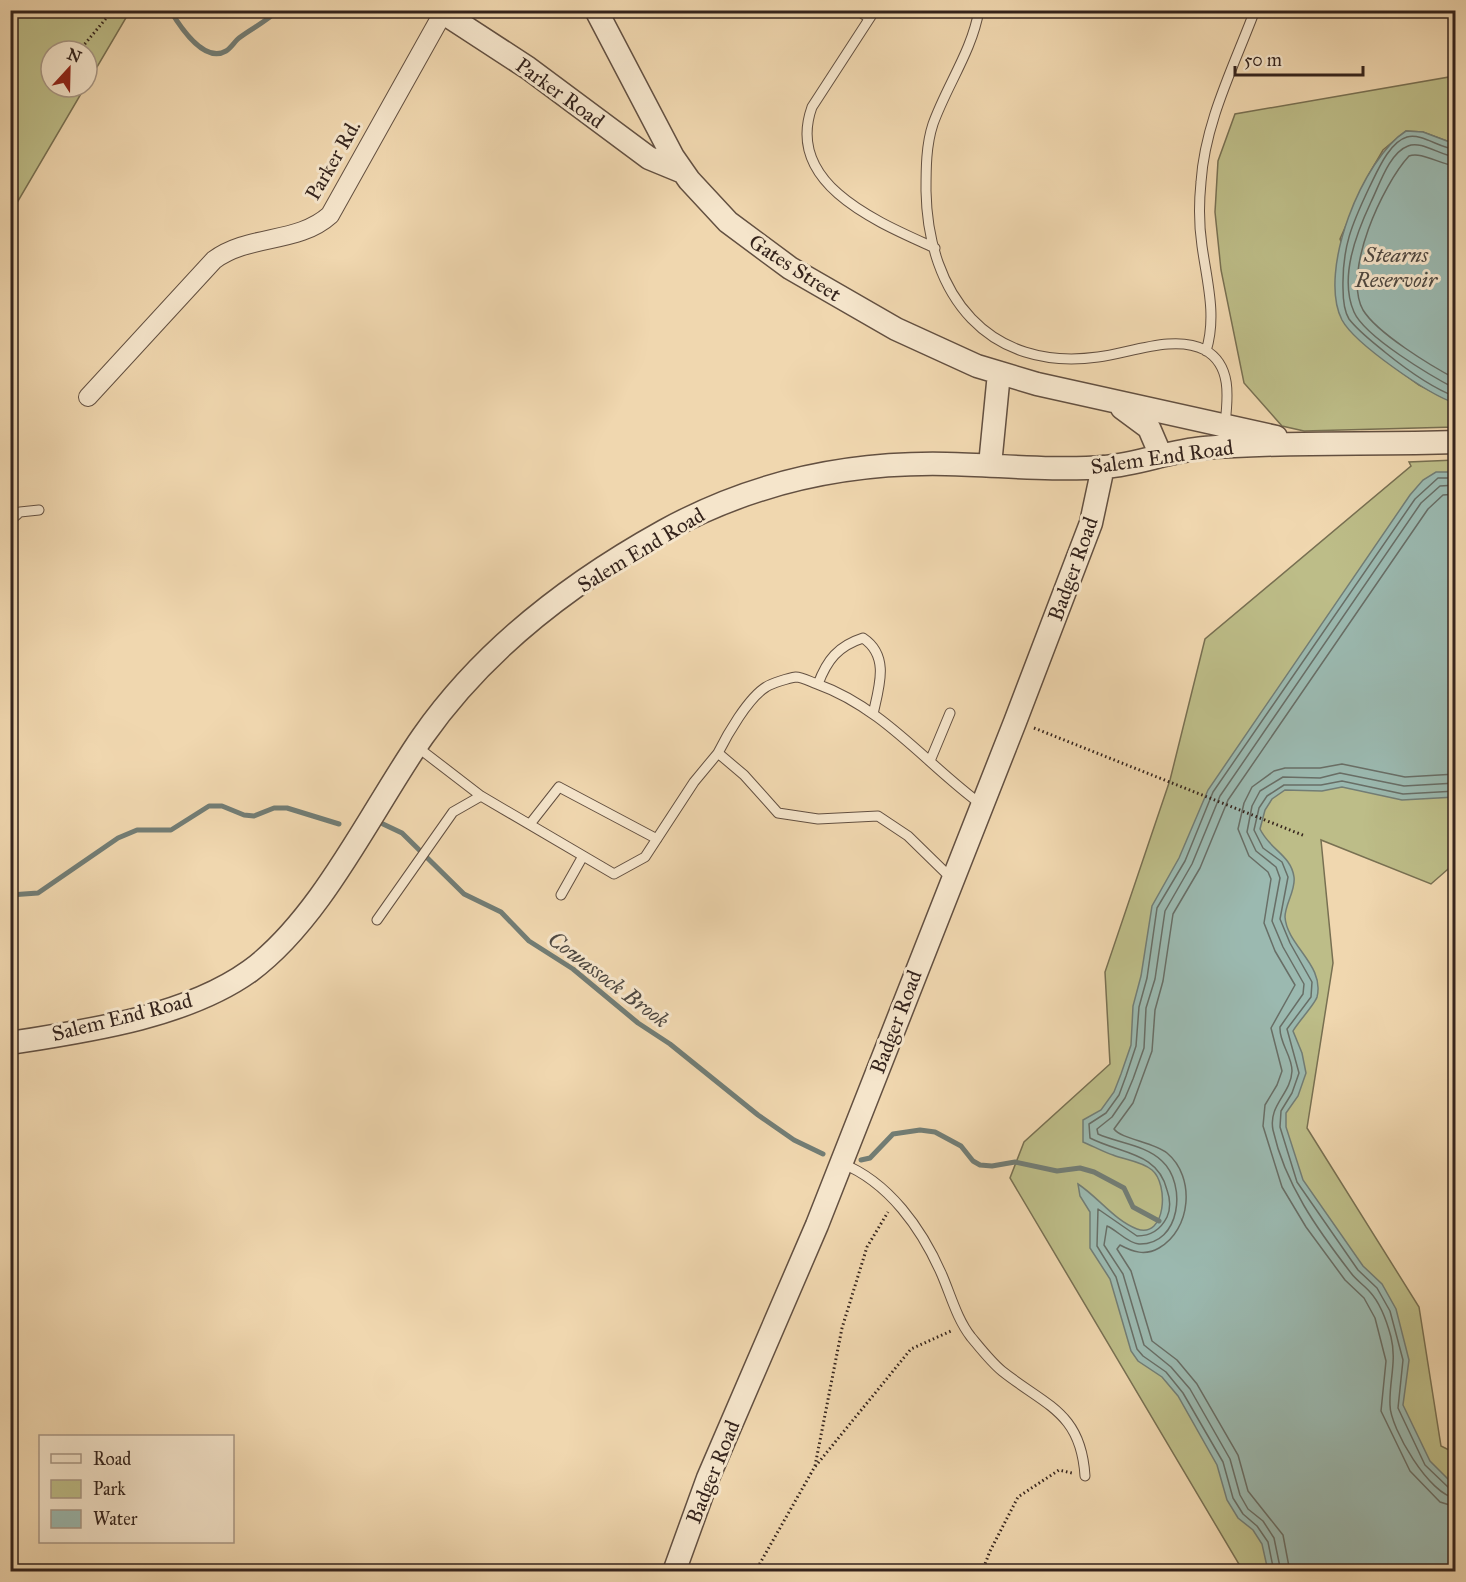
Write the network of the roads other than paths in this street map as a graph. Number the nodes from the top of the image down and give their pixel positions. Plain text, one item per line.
1 (596, 10) edge
2 (857, 10) edge
3 (979, 10) edge
4 (1255, 10) edge
5 (441, 12) edge
6 (872, 14) edge
7 (683, 172) junction
8 (935, 248) junction
9 (1206, 351) junction
10 (999, 373) junction
11 (88, 397) dead end
12 (1098, 398) junction
13 (1224, 425) junction
14 (1455, 442) edge
15 (1314, 445) junction
16 (1161, 456) junction
17 (990, 465) junction
18 (1104, 467) junction
19 (39, 510) dead end
20 (10, 521) edge
21 (818, 684) junction
22 (950, 713) dead end
23 (873, 714) junction
24 (416, 746) junction
25 (718, 753) junction
26 (930, 761) junction
27 (481, 796) junction
28 (982, 805) junction
29 (530, 824) junction
30 (657, 839) junction
31 (583, 856) junction
32 (952, 879) junction
33 (561, 895) dead end
34 (377, 920) dead end
35 (10, 1043) edge
36 (841, 1163) junction
37 (1085, 1476) road end
38 (674, 1572) edge

1 - 7 street, Gates Street
2 - 6 lane
3 - 8 lane
4 - 9 lane
5 - 7 street, Parker Road
5 - 11 street, Parker Rd.
6 - 8 lane
7 - 10 street, Gates Street
8 - 9 lane
9 - 13 lane
10 - 12 street, Gates Street
10 - 17 street
12 - 13 street, Gates Street
12 - 16 street, Gates Street
13 - 15 street, Gates Street
14 - 15 street, Salem End Road
15 - 16 street, Salem End Road
16 - 18 street, Salem End Road
17 - 18 street, Salem End Road
17 - 24 street, Salem End Road
18 - 28 street, Badger Road
19 - 20 lane
21 - 23 lane
21 - 23 lane
21 - 25 lane
22 - 26 lane
23 - 26 lane
24 - 27 lane
24 - 35 street, Salem End Road
25 - 30 lane
25 - 32 lane
26 - 28 lane
27 - 29 lane
27 - 34 lane
28 - 32 street, Badger Road
29 - 30 lane
29 - 31 lane
30 - 31 lane
31 - 33 lane
32 - 36 street, Badger Road
36 - 37 lane
36 - 38 street, Badger Road

